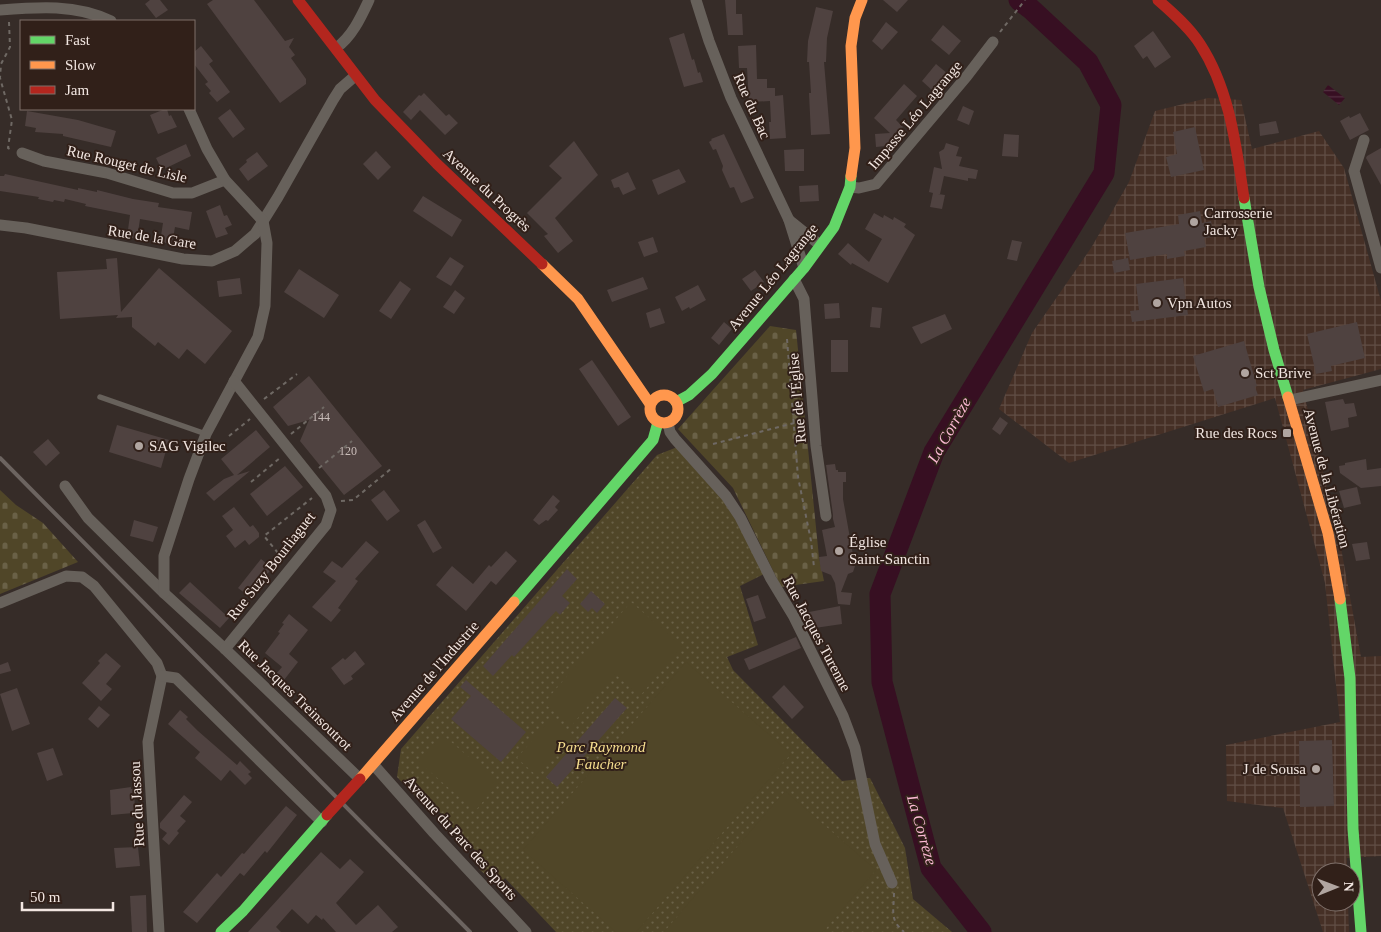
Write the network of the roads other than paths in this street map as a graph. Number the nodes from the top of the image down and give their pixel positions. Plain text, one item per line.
1 (298, 0) edge
2 (369, 0) edge
3 (696, 0) edge
4 (862, 0) edge
5 (1158, 0) edge
6 (43, 4) edge
7 (4, 10) edge
8 (109, 20) edge
9 (993, 42) dead end
10 (336, 48) junction
11 (355, 76) junction
12 (189, 110) edge
13 (1364, 140) dead end
14 (22, 153) road end
15 (225, 180) junction
16 (850, 187) junction
17 (789, 220) junction
18 (264, 221) junction
19 (0, 225) edge
20 (820, 245) junction
21 (804, 268) junction
22 (1381, 268) edge
23 (794, 279) junction
24 (1381, 380) edge
25 (234, 381) junction
26 (100, 397) dead end
27 (1290, 400) junction
28 (676, 402) junction
29 (650, 404) junction
30 (663, 422) junction
31 (206, 434) junction
32 (64, 486) dead end
33 (826, 516) dead end
34 (164, 593) junction
35 (0, 603) edge
36 (225, 649) junction
37 (162, 676) junction
38 (373, 764) junction
39 (360, 779) junction
40 (324, 818) junction
41 (892, 884) road end
42 (159, 932) edge
43 (221, 932) edge
44 (526, 932) edge
45 (1361, 932) edge

1 - 10 main road, Avenue du Progrès
2 - 10 street
3 - 17 street, Rue du Bac
4 - 16 main road, Avenue Léo Lagrange
5 - 27 main road, Avenue de la Libération
6 - 7 street
6 - 8 street
9 - 16 street, Impasse Léo Lagrange
10 - 11 main road, Avenue du Progrès
11 - 18 street, Rue de la Gare
11 - 29 main road, Avenue du Progrès
12 - 15 street
13 - 22 street
14 - 15 street, Rue Rouget de Lisle
15 - 18 street
16 - 20 main road, Avenue Léo Lagrange
17 - 20 street, Rue du Bac
17 - 21 street, Rue du Bac
18 - 19 street, Rue de la Gare
18 - 25 street
20 - 21 main road, Avenue Léo Lagrange
21 - 23 main road, Avenue Léo Lagrange
23 - 28 main road, Avenue Léo Lagrange
23 - 33 street, Rue de l'Église
24 - 27 street
25 - 31 street
25 - 36 street, Rue Suzy Bourliaguet
26 - 31 lane
27 - 45 main road, Avenue de la Libération
28 - 29 main road
28 - 30 main road
29 - 30 main road
30 - 38 main road, Avenue de l'Industrie
30 - 41 street, Rue Jacques Turenne
31 - 34 street
32 - 34 street, Rue Jacques Treinsoutrot
34 - 36 street, Rue Jacques Treinsoutrot
35 - 37 street
36 - 39 street, Rue Jacques Treinsoutrot
37 - 40 street
37 - 42 street, Rue du Jassou
38 - 39 main road, Avenue de l'Industrie
38 - 44 street, Avenue du Parc des Sports
39 - 40 main road, Avenue de l'Industrie, bridge
40 - 43 main road, Avenue de l'Industrie

